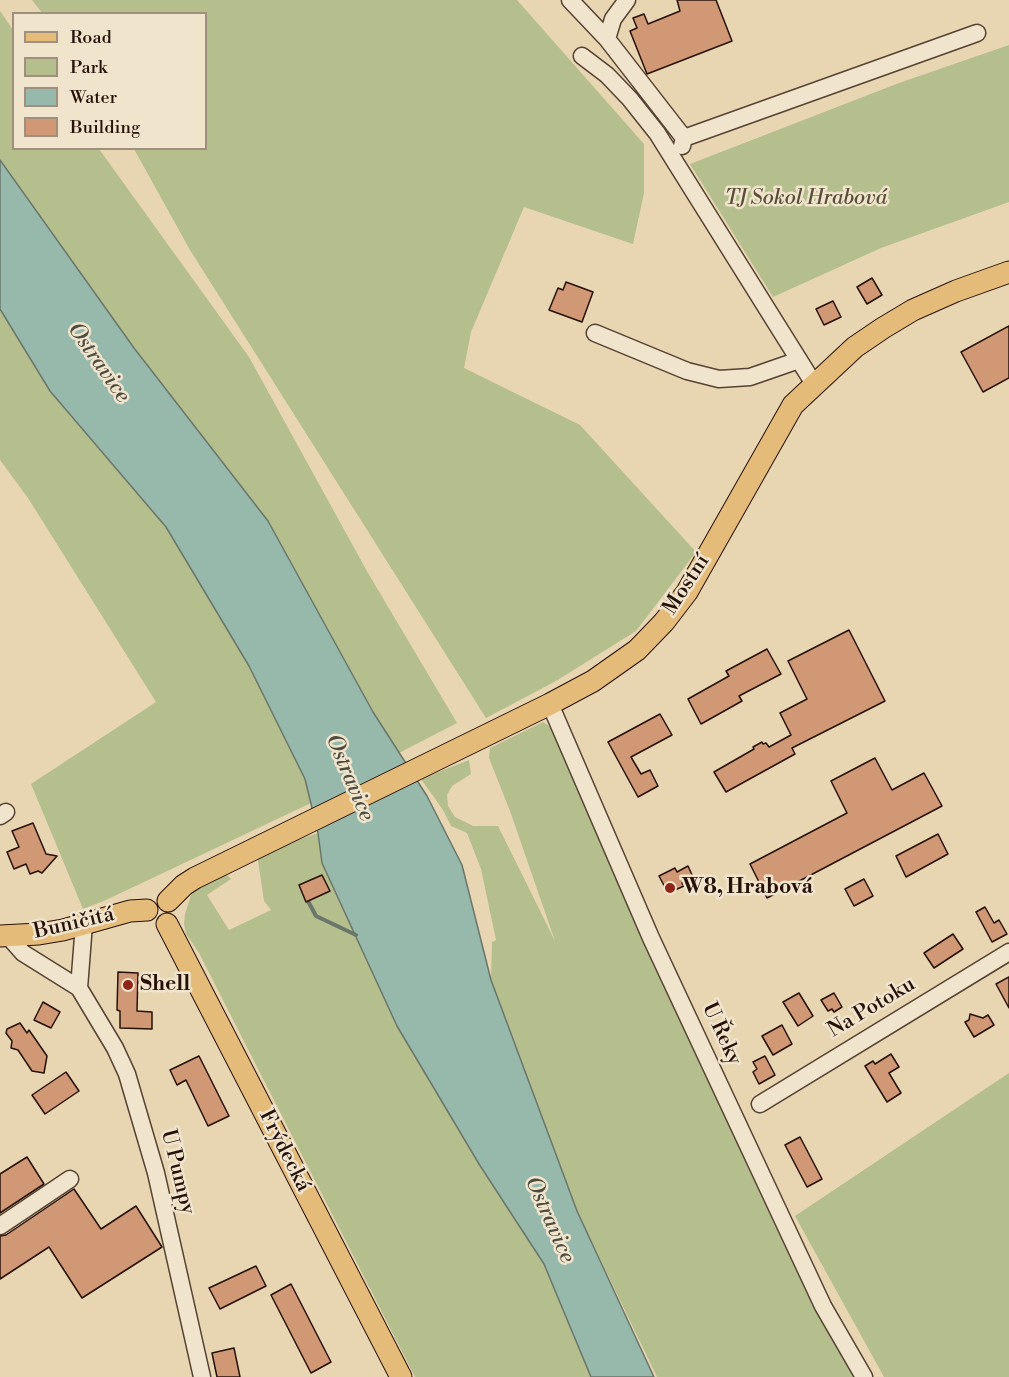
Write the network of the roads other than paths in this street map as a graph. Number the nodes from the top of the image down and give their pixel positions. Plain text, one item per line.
1 (570, 0) edge
2 (627, 0) edge
3 (978, 33) dead end
4 (607, 39) junction
5 (582, 56) dead end
6 (684, 138) junction
7 (677, 165) junction
8 (1009, 272) edge
9 (595, 333) dead end
10 (799, 360) junction
11 (814, 384) junction
12 (550, 704) junction
13 (168, 901) junction
14 (147, 910) junction
15 (84, 924) junction
16 (167, 924) junction
17 (4, 936) edge
18 (1009, 952) edge
19 (79, 988) junction
20 (760, 1104) dead end
21 (70, 1179) dead end
22 (0, 1226) edge
23 (202, 1377) edge
24 (401, 1377) edge
25 (864, 1377) edge

1 - 4 street
2 - 4 street
3 - 6 street
4 - 6 street
5 - 7 street
6 - 7 street
7 - 10 street
8 - 11 main road, Mostní
9 - 10 street
10 - 11 street
11 - 12 main road, Mostní
12 - 13 main road, Mostní
12 - 25 street, U Řeky
13 - 14 main road
13 - 16 main road
14 - 15 main road, Buničitá
14 - 16 main road
15 - 17 main road, Buničitá
15 - 19 street
16 - 24 main road, Frýdecká
17 - 19 street, U Pumpy
18 - 20 street, Na Potoku
19 - 23 street, U Pumpy
21 - 22 street

